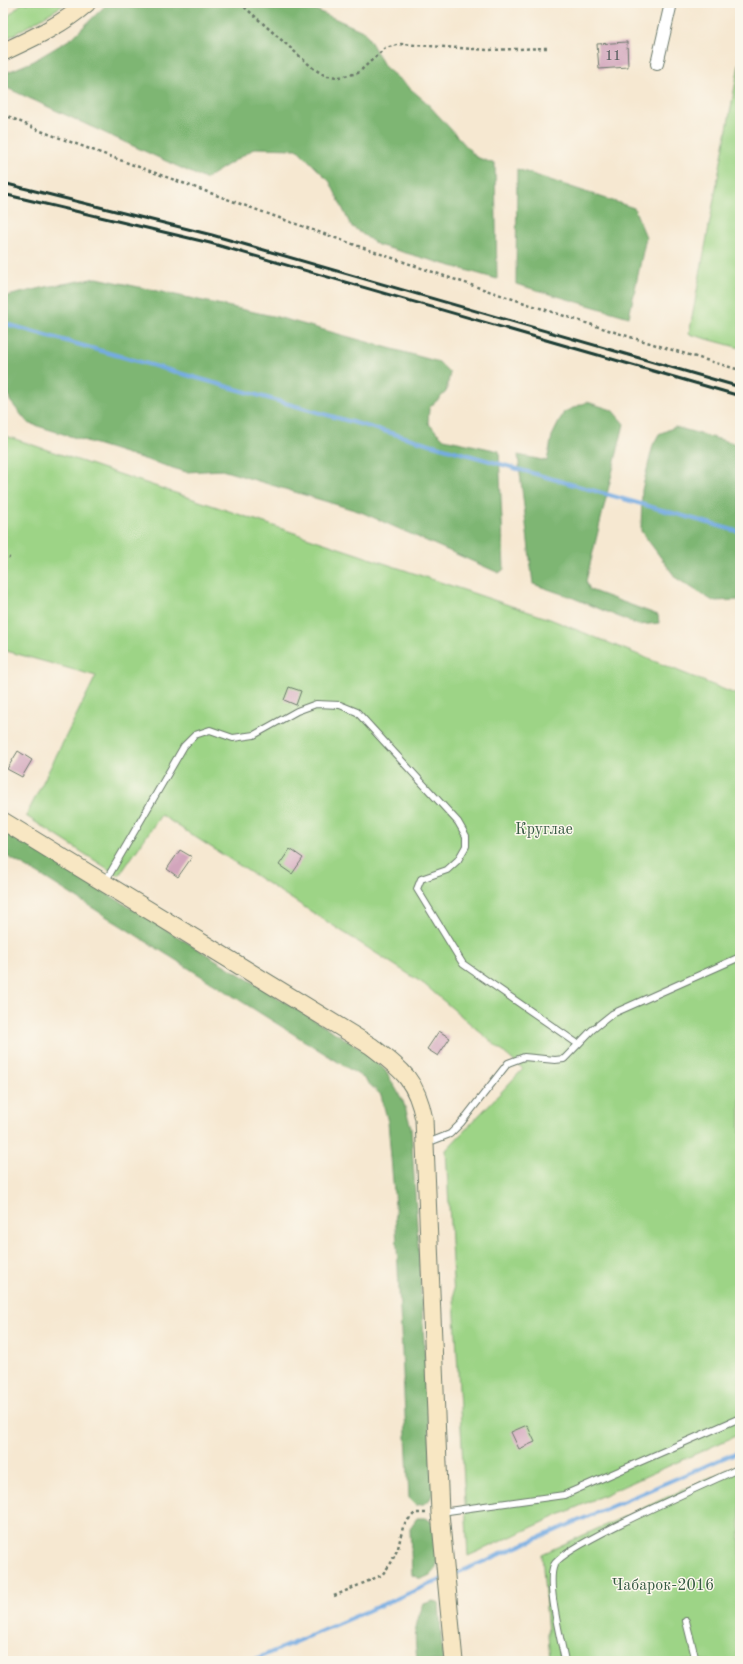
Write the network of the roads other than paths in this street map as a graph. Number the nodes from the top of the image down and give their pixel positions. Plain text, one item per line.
1 (87, 3) edge
2 (671, 3) edge
3 (3, 52) edge
4 (657, 64) dead end
5 (3, 821) edge
6 (104, 883) junction
7 (740, 958) edge
8 (578, 1044) junction
9 (425, 1144) junction
10 (740, 1418) edge
11 (740, 1468) edge
12 (440, 1512) junction
13 (686, 1621) dead end
14 (454, 1661) edge
15 (565, 1661) edge
16 (696, 1661) edge

1 - 3 street
2 - 4 street
5 - 6 street
6 - 8 lane
6 - 9 street
7 - 8 lane
8 - 9 lane
9 - 12 street
10 - 12 lane
11 - 15 lane
12 - 14 street
13 - 16 lane

